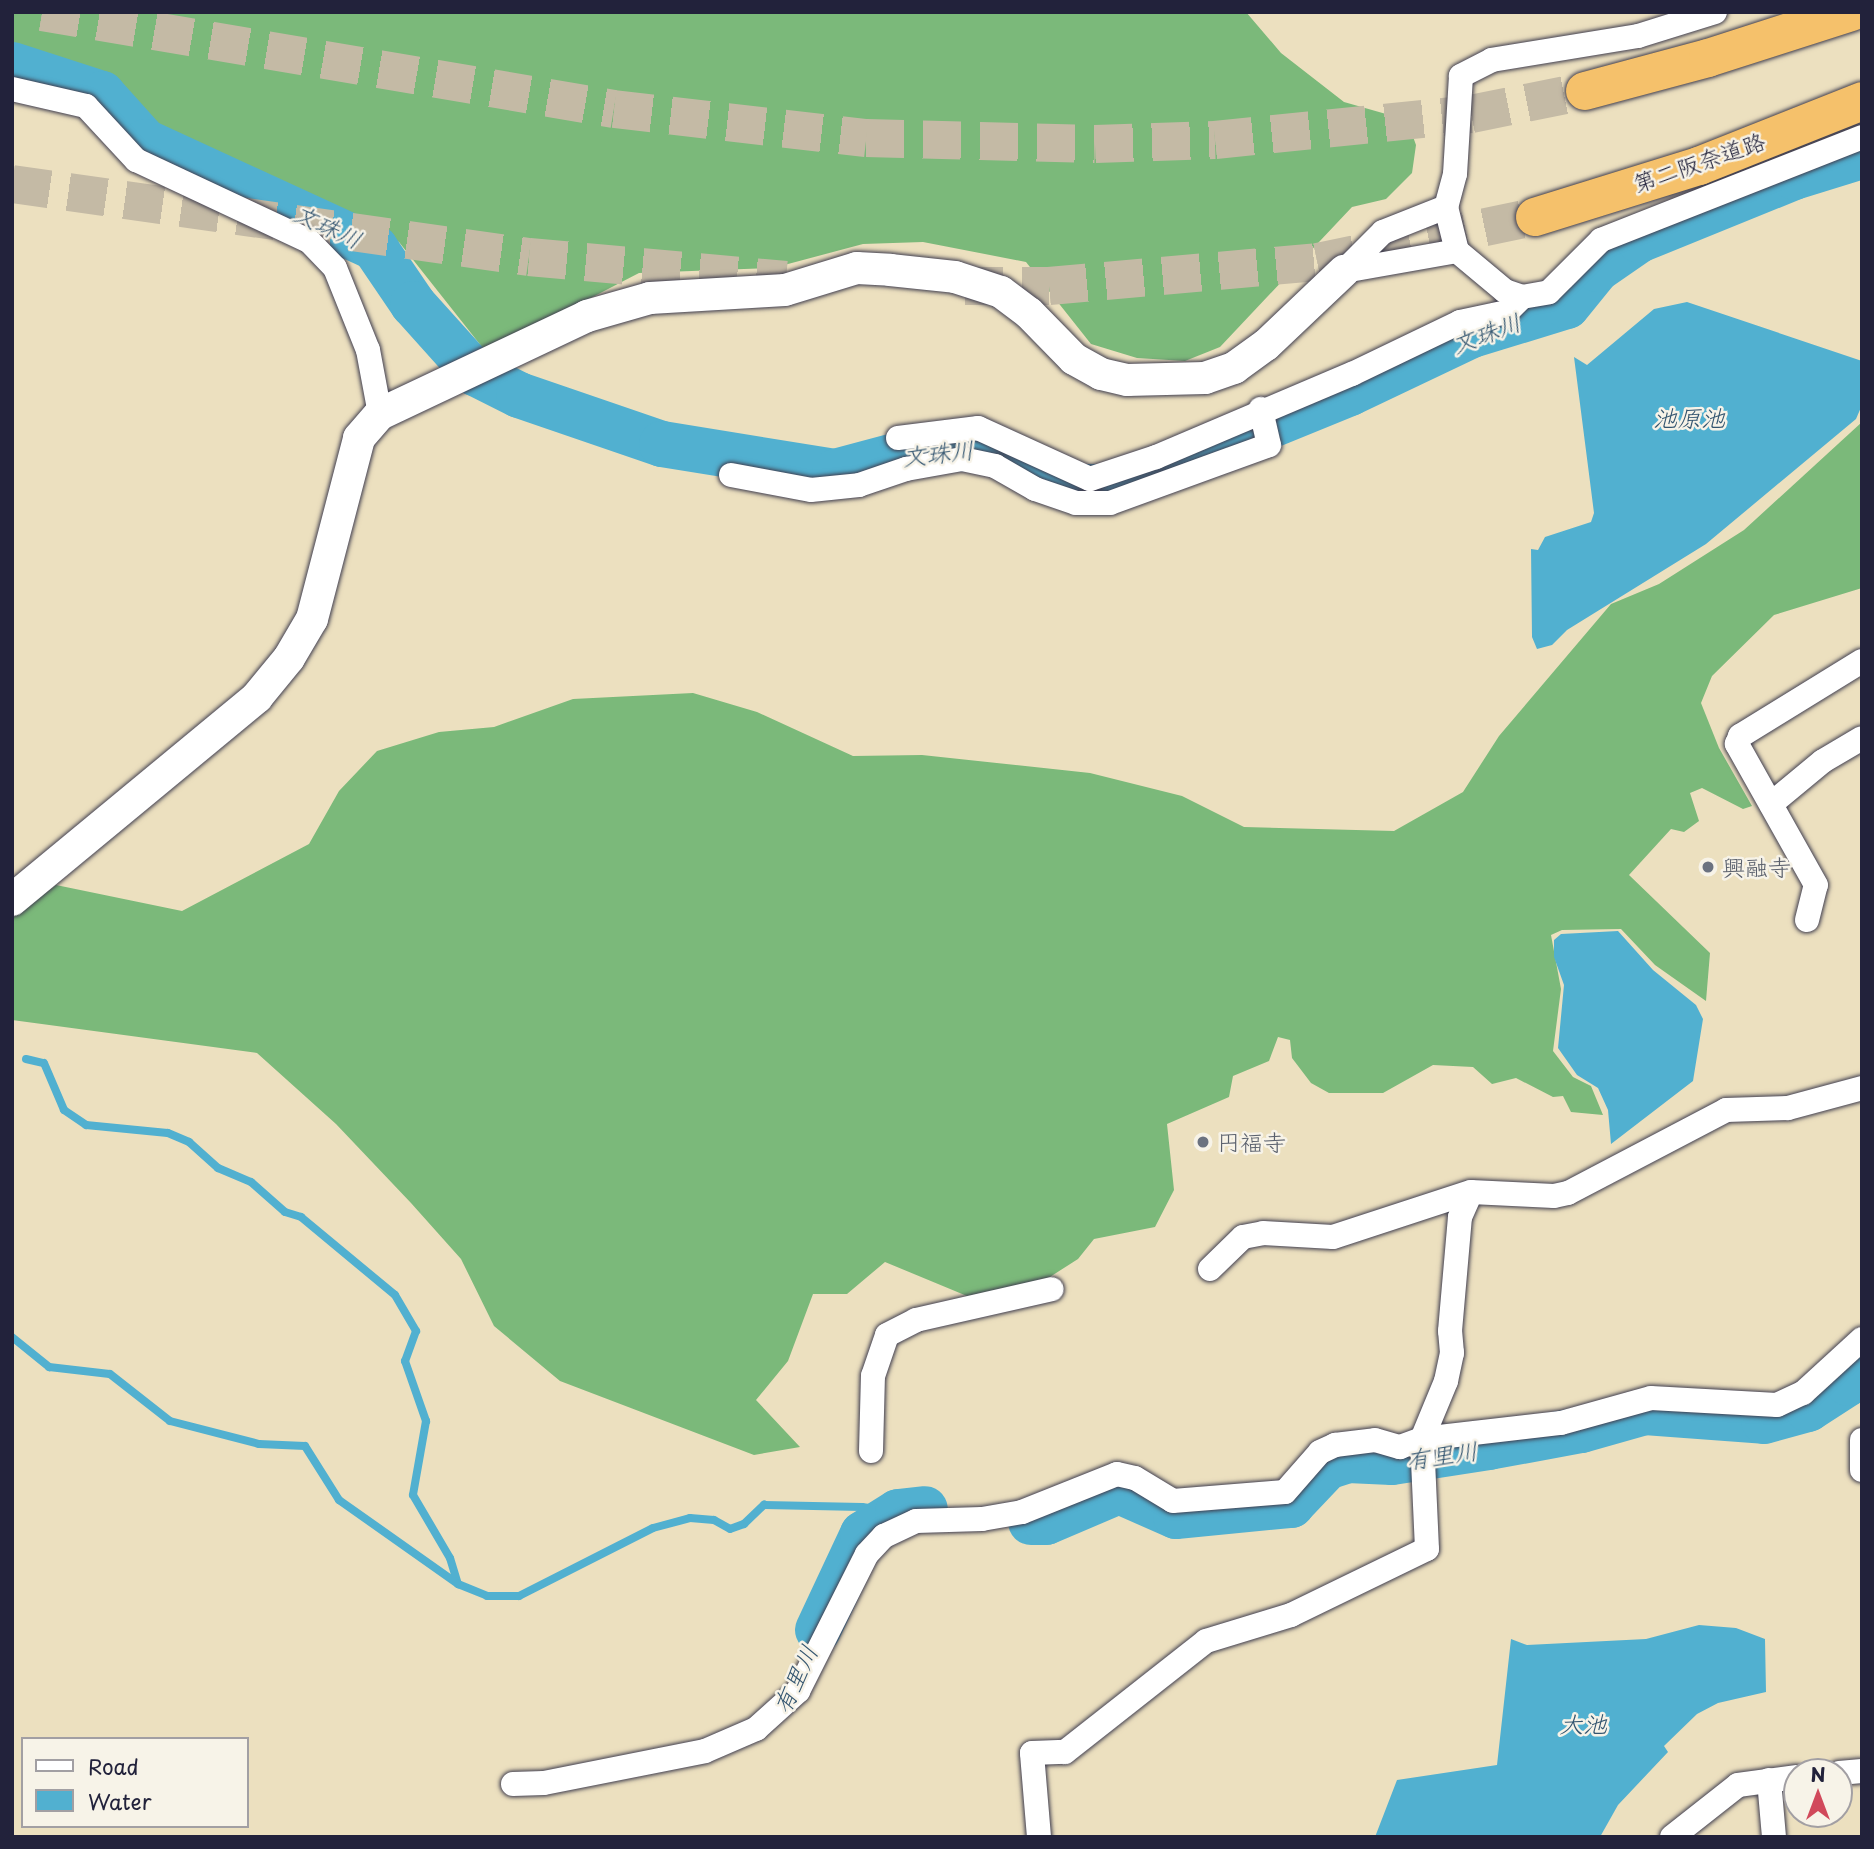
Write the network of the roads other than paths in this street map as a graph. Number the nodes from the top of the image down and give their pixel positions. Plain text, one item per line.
1 (1715, 12) edge
2 (1851, 12) edge
3 (12, 89) edge
4 (1585, 90) tunnel mouth
5 (1862, 101) edge
6 (1862, 137) edge
7 (1447, 207) junction
8 (1535, 216) tunnel mouth
9 (1457, 251) junction
10 (1344, 271) junction
11 (1522, 297) junction
12 (1261, 410) junction
13 (380, 414) junction
14 (898, 438) dead end
15 (731, 475) dead end
16 (1862, 661) edge
17 (1862, 738) edge
18 (1771, 804) junction
19 (12, 900) edge
20 (1807, 920) dead end
21 (1862, 1088) edge
22 (1471, 1192) junction
23 (1210, 1269) dead end
24 (1052, 1289) dead end
25 (1862, 1339) edge
26 (1422, 1439) junction
27 (1862, 1440) edge
28 (871, 1451) dead end
29 (1862, 1470) edge
30 (1783, 1778) edge
31 (1769, 1780) junction
32 (513, 1784) dead end
33 (1039, 1837) edge
34 (1672, 1837) edge
35 (1774, 1837) edge

1 - 7 street
2 - 4 highway
3 - 13 street
5 - 8 highway, 第二阪奈道路
6 - 11 street
7 - 9 street
7 - 10 street
9 - 10 street
9 - 11 street
10 - 13 street
11 - 12 street
12 - 14 street
12 - 15 street
13 - 19 street
16 - 18 street
17 - 18 street
18 - 20 street
21 - 22 street
22 - 23 street
22 - 26 street
24 - 28 street
25 - 26 street
26 - 32 street
26 - 33 street
27 - 29 street
30 - 31 street
31 - 34 street
31 - 35 street

